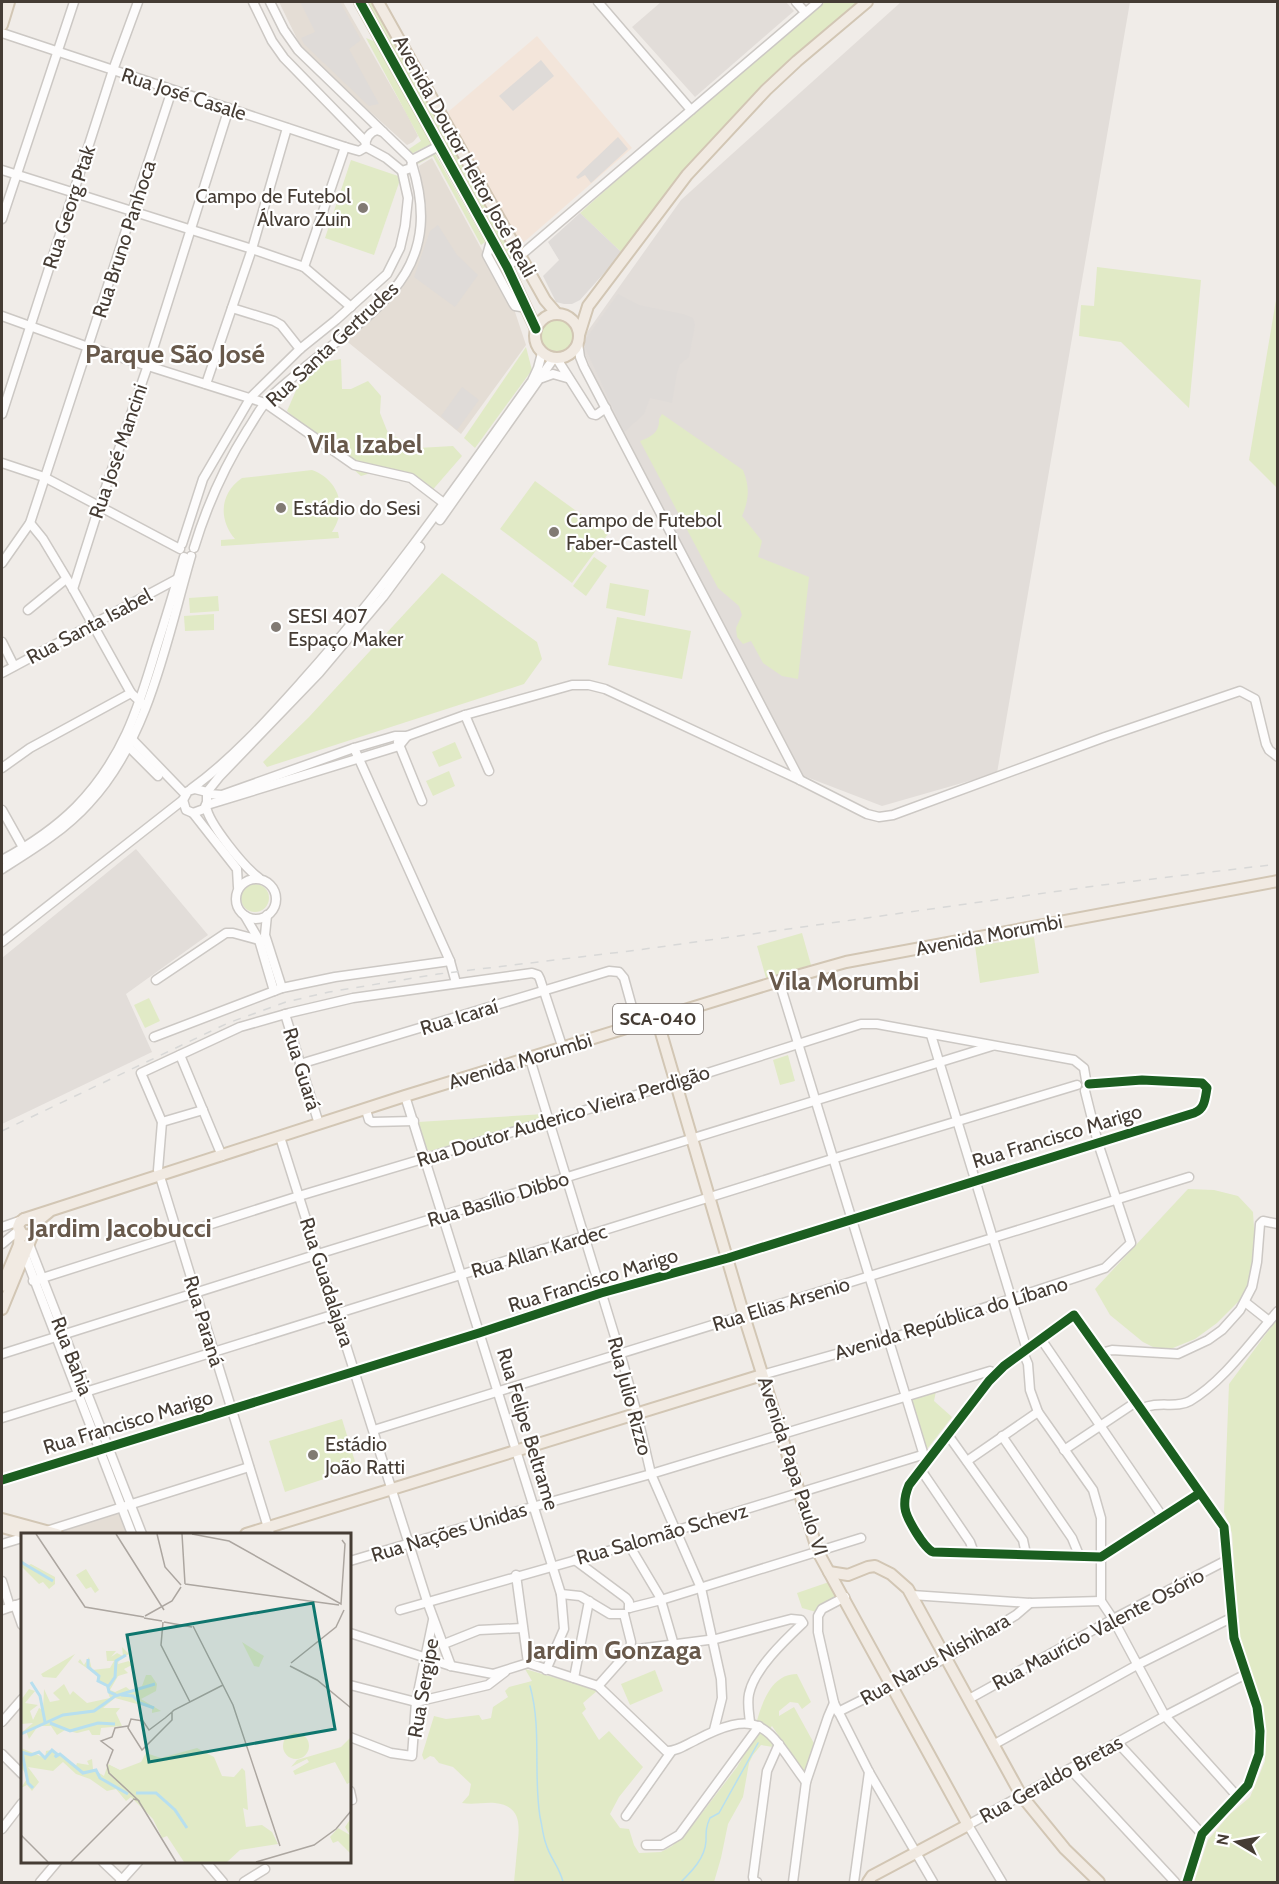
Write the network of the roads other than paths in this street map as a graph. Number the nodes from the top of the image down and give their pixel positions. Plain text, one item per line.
1 (9, 2) edge
2 (74, 2) edge
3 (138, 2) edge
4 (253, 2) edge
5 (270, 2) edge
6 (360, 2) edge
7 (378, 2) edge
8 (598, 2) edge
9 (796, 2) edge
10 (818, 2) edge
11 (867, 2) edge
12 (805, 12) junction
13 (2, 25) edge
14 (2, 33) edge
15 (57, 51) junction
16 (113, 70) junction
17 (172, 90) junction
18 (229, 108) junction
19 (691, 110) junction
20 (287, 128) junction
21 (383, 132) junction
22 (453, 134) junction
23 (439, 142) junction
24 (365, 144) junction
25 (345, 147) junction
26 (466, 160) junction
27 (412, 162) junction
28 (453, 168) junction
29 (2, 170) edge
30 (402, 171) junction
31 (16, 175) junction
32 (74, 193) junction
33 (133, 211) junction
34 (2, 219) edge
35 (190, 230) junction
36 (491, 241) junction
37 (252, 249) junction
38 (520, 257) junction
39 (304, 267) junction
40 (507, 267) junction
41 (588, 306) junction
42 (351, 307) junction
43 (232, 308) junction
44 (528, 308) junction
45 (560, 314) junction
46 (2, 316) edge
47 (31, 326) junction
48 (536, 329) junction
49 (578, 339) junction
50 (88, 346) junction
51 (300, 349) junction
52 (542, 353) junction
53 (555, 359) junction
54 (148, 365) junction
55 (541, 378) junction
56 (567, 378) junction
57 (206, 384) junction
58 (251, 397) junction
59 (265, 403) junction
60 (606, 408) junction
61 (2, 414) edge
62 (2, 463) edge
63 (44, 477) junction
64 (445, 504) junction
65 (99, 507) junction
66 (30, 524) junction
67 (186, 551) junction
68 (2, 563) edge
69 (66, 579) junction
70 (177, 579) junction
71 (73, 589) junction
72 (28, 610) dead end
73 (93, 624) junction
74 (2, 642) edge
75 (14, 666) junction
76 (2, 673) edge
77 (131, 693) junction
78 (143, 705) junction
79 (465, 715) junction
80 (395, 736) junction
81 (407, 736) junction
82 (128, 740) junction
83 (399, 746) junction
84 (354, 748) junction
85 (1278, 757) edge
86 (360, 759) junction
87 (2, 768) edge
88 (489, 771) dead end
89 (800, 780) junction
90 (207, 793) junction
91 (185, 795) junction
92 (422, 801) dead end
93 (206, 805) junction
94 (2, 810) edge
95 (191, 813) junction
96 (157, 820) junction
97 (25, 851) junction
98 (2, 860) edge
99 (2, 869) edge
100 (259, 878) junction
101 (1278, 880) edge
102 (237, 891) junction
103 (244, 915) junction
104 (267, 915) junction
105 (259, 940) junction
106 (2, 942) edge
107 (450, 961) junction
108 (156, 980) dead end
109 (779, 981) junction
110 (456, 983) junction
111 (278, 990) junction
112 (544, 992) junction
113 (285, 1014) junction
114 (657, 1019) junction
115 (637, 1025) junction
116 (931, 1035) junction
117 (154, 1037) dead end
118 (798, 1044) junction
119 (996, 1045) junction
120 (563, 1049) junction
121 (180, 1054) junction
122 (530, 1059) junction
123 (940, 1063) junction
124 (300, 1064) junction
125 (676, 1083) junction
126 (1087, 1085) junction
127 (405, 1096) junction
128 (816, 1101) junction
129 (203, 1110) junction
130 (366, 1110) junction
131 (414, 1121) junction
132 (549, 1121) junction
133 (958, 1121) junction
134 (162, 1122) junction
135 (319, 1124) junction
136 (280, 1137) junction
137 (693, 1139) junction
138 (1098, 1143) junction
139 (222, 1156) junction
140 (425, 1157) junction
141 (832, 1159) junction
142 (161, 1175) junction
143 (1189, 1177) dead end
144 (565, 1179) junction
145 (974, 1180) junction
146 (299, 1196) junction
147 (709, 1198) junction
148 (1117, 1200) junction
149 (51, 1210) junction
150 (443, 1216) junction
151 (852, 1218) junction
152 (1278, 1224) edge
153 (21, 1225) junction
154 (2, 1227) edge
155 (35, 1230) junction
156 (178, 1236) junction
157 (584, 1237) junction
158 (992, 1239) junction
159 (2, 1244) edge
160 (24, 1247) junction
161 (318, 1254) junction
162 (728, 1258) junction
163 (460, 1276) junction
164 (870, 1277) junction
165 (43, 1278) junction
166 (33, 1281) junction
167 (2, 1286) edge
168 (195, 1293) junction
169 (602, 1293) junction
170 (1011, 1298) junction
171 (1245, 1302) junction
172 (2, 1309) edge
173 (1278, 1311) edge
174 (337, 1312) junction
175 (744, 1316) junction
176 (1269, 1321) junction
177 (479, 1333) junction
178 (64, 1334) junction
179 (54, 1337) junction
180 (889, 1339) junction
181 (1041, 1339) junction
182 (214, 1351) junction
183 (1025, 1351) junction
184 (1101, 1353) junction
185 (2, 1354) edge
186 (620, 1354) junction
187 (355, 1371) junction
188 (997, 1374) junction
189 (762, 1375) junction
190 (81, 1392) junction
191 (497, 1392) junction
192 (905, 1397) junction
193 (1138, 1406) junction
194 (232, 1409) junction
195 (1038, 1412) junction
196 (637, 1414) junction
197 (2, 1418) edge
198 (1100, 1426) junction
199 (374, 1430) junction
200 (948, 1434) junction
201 (781, 1435) junction
202 (1002, 1436) junction
203 (108, 1447) junction
204 (99, 1450) junction
205 (1064, 1450) junction
206 (515, 1451) junction
207 (925, 1459) junction
208 (967, 1461) junction
209 (249, 1467) junction
210 (921, 1470) junction
211 (651, 1474) junction
212 (2, 1480) edge
213 (392, 1489) junction
214 (1200, 1492) junction
215 (799, 1493) junction
216 (131, 1504) junction
217 (533, 1507) junction
218 (121, 1508) junction
219 (1162, 1516) junction
220 (2, 1519) edge
221 (2, 1527) edge
222 (269, 1531) edge
223 (675, 1531) junction
224 (23, 1533) edge
225 (47, 1533) edge
226 (132, 1533) edge
227 (142, 1533) edge
228 (254, 1533) edge
229 (21, 1538) edge
230 (861, 1538) dead end
231 (2, 1544) edge
232 (409, 1544) junction
233 (629, 1545) junction
234 (818, 1551) junction
235 (974, 1553) junction
236 (1026, 1554) junction
237 (1079, 1556) junction
238 (1101, 1557) junction
239 (575, 1560) junction
240 (1227, 1560) junction
241 (351, 1562) edge
242 (552, 1565) junction
243 (829, 1572) junction
244 (516, 1575) junction
245 (848, 1575) junction
246 (2, 1581) edge
247 (701, 1588) junction
248 (561, 1594) junction
249 (912, 1595) junction
250 (844, 1597) junction
251 (940, 1597) junction
252 (661, 1600) junction
253 (428, 1601) junction
254 (589, 1601) junction
255 (1101, 1601) junction
256 (1030, 1603) junction
257 (12, 1606) edge
258 (400, 1610) dead end
259 (627, 1611) junction
260 (923, 1614) junction
261 (1233, 1617) junction
262 (433, 1619) junction
263 (1113, 1619) junction
264 (21, 1623) edge
265 (522, 1628) junction
266 (351, 1633) edge
267 (712, 1638) junction
268 (444, 1644) junction
269 (674, 1645) junction
270 (630, 1650) junction
271 (426, 1658) junction
272 (946, 1658) junction
273 (528, 1663) junction
274 (1137, 1665) junction
275 (452, 1666) junction
276 (546, 1670) junction
277 (506, 1671) junction
278 (1246, 1674) junction
279 (574, 1678) junction
280 (351, 1685) edge
281 (598, 1686) junction
282 (892, 1686) junction
283 (969, 1699) junction
284 (21, 1700) edge
285 (416, 1702) junction
286 (836, 1707) junction
287 (1165, 1716) junction
288 (2, 1722) edge
289 (755, 1724) junction
290 (714, 1730) junction
291 (351, 1737) edge
292 (1118, 1743) junction
293 (779, 1744) junction
294 (993, 1744) junction
295 (671, 1752) junction
296 (2, 1754) edge
297 (1070, 1769) junction
298 (869, 1772) junction
299 (21, 1773) edge
300 (806, 1782) junction
301 (1021, 1795) junction
302 (1237, 1796) junction
303 (21, 1804) edge
304 (626, 1816) dead end
305 (968, 1825) junction
306 (2, 1829) edge
307 (1202, 1834) junction
308 (646, 1845) dead end
309 (916, 1853) junction
310 (56, 1863) edge
311 (104, 1863) edge
312 (137, 1863) edge
313 (207, 1863) edge
314 (265, 1869) dead end
315 (870, 1879) edge
316 (121, 1881) edge
317 (40, 1882) edge
318 (223, 1882) edge
319 (244, 1882) edge
320 (757, 1882) edge
321 (794, 1882) edge
322 (855, 1882) edge
323 (933, 1882) edge
324 (1002, 1882) edge
325 (1099, 1882) edge
326 (1175, 1882) edge
327 (1187, 1882) edge

1 - 13 main road
2 - 15 street
3 - 16 street, Rua Georg Ptak
4 - 24 street
5 - 21 street
6 - 23 main road, Avenida Doutor Heitor José Reali
7 - 22 main road, Avenida Doutor Heitor José Reali
8 - 19 street
9 - 12 street
10 - 12 street
11 - 41 main road
12 - 19 street
14 - 15 street, Rua José Casale
15 - 16 street, Rua José Casale
15 - 31 street
16 - 17 street, Rua José Casale
16 - 32 street, Rua Georg Ptak
17 - 18 street, Rua José Casale
17 - 33 street, Rua Bruno Panhoca
18 - 20 street, Rua José Casale
18 - 35 street, Rua José Mancini
19 - 38 street
20 - 25 street, Rua José Casale
20 - 37 street
21 - 24 street
21 - 27 street
22 - 23 main road
22 - 26 main road, Avenida Doutor Heitor José Reali
23 - 27 street
23 - 28 main road, Avenida Doutor Heitor José Reali
24 - 25 street, Rua José Casale
24 - 30 street
25 - 39 street
26 - 28 main road
26 - 38 main road, Avenida Doutor Heitor José Reali
27 - 30 street
27 - 59 street, Rua Santa Gertrudes
28 - 36 main road, Avenida Doutor Heitor José Reali
29 - 31 street
30 - 42 street, Rua Santa Gertrudes
31 - 32 street
31 - 34 street
32 - 33 street
32 - 47 street, Rua Georg Ptak
33 - 35 street
33 - 50 street, Rua Bruno Panhoca
35 - 37 street
35 - 54 street, Rua José Mancini
36 - 40 main road, Avenida Doutor Heitor José Reali
36 - 44 street
37 - 39 street
37 - 43 street
38 - 40 street
38 - 45 main road, Avenida Doutor Heitor José Reali
39 - 42 street
40 - 44 main road, Avenida Doutor Heitor José Reali
41 - 45 main road
41 - 49 main road
42 - 51 street, Rua Santa Gertrudes
43 - 51 street
43 - 57 street
44 - 48 main road, Avenida Doutor Heitor José Reali
45 - 48 main road
45 - 49 main road
46 - 47 street
47 - 50 street
47 - 61 street, Rua Georg Ptak
48 - 52 main road
49 - 53 main road
49 - 60 street
50 - 54 street
50 - 63 street, Rua Bruno Panhoca
51 - 58 street, Rua Santa Gertrudes
52 - 53 main road
52 - 64 street
53 - 55 street
53 - 56 street
54 - 57 street
54 - 65 street, Rua José Mancini
55 - 56 street
55 - 90 street
56 - 60 street
57 - 58 street
58 - 59 street
58 - 67 street, Rua Santa Gertrudes
59 - 64 street
59 - 67 street, Rua Santa Gertrudes
60 - 89 street
62 - 63 street
63 - 65 street
63 - 66 street, Rua Bruno Panhoca
64 - 91 street
65 - 67 street
65 - 71 street, Rua José Mancini
66 - 68 street, Rua Bruno Panhoca
66 - 69 street
67 - 70 street, Rua Santa Gertrudes
67 - 78 street, Rua Santa Gertrudes
69 - 71 street
69 - 72 street
70 - 73 street, Rua Santa Isabel
70 - 78 street, Rua Santa Gertrudes
71 - 73 street
73 - 75 street, Rua Santa Isabel
73 - 77 street
74 - 75 street
75 - 76 street, Rua Santa Isabel
77 - 78 street
77 - 87 street
78 - 82 street, Rua Santa Gertrudes
79 - 81 street
79 - 88 street
79 - 89 street
80 - 81 street
80 - 83 street
80 - 84 street
81 - 83 street
82 - 91 street
82 - 97 street, Rua Santa Gertrudes
83 - 86 street
83 - 92 street
84 - 86 street
84 - 90 street
85 - 89 street
86 - 93 street
86 - 107 street
90 - 91 street
90 - 93 street
91 - 95 street
91 - 96 street
93 - 95 street
93 - 100 street
94 - 97 street
95 - 96 street
95 - 102 street
96 - 106 street
97 - 98 street, Rua Santa Gertrudes
97 - 99 street, Rua Santa Gertrudes
100 - 102 street
100 - 104 street
101 - 109 main road, Avenida Morumbi / SCA-040
102 - 103 street
103 - 104 street
103 - 105 street
104 - 111 street
105 - 108 street
105 - 111 street
107 - 110 street
107 - 111 street
109 - 114 main road, Avenida Morumbi / SCA-040
109 - 118 street
110 - 112 street
110 - 113 street
111 - 117 street
112 - 115 street, Rua Icaraí
112 - 120 street
112 - 124 street, Rua Icaraí
113 - 121 street
113 - 124 street, Rua Guará
114 - 115 main road, Avenida Morumbi / SCA-040
114 - 125 main road, Avenida Papa Paulo VI
115 - 120 main road, Avenida Morumbi / SCA-040
116 - 118 street, Rua Doutor Auderico Vieira Perdigão
116 - 119 street, Rua Doutor Auderico Vieira Perdigão
116 - 123 street
118 - 125 street, Rua Doutor Auderico Vieira Perdigão
118 - 128 street
119 - 123 street, Rua Basílio Dibbo
119 - 126 street, Rua Doutor Auderico Vieira Perdigão
120 - 122 main road, Avenida Morumbi / SCA-040
121 - 129 street
121 - 134 street
122 - 127 main road, Avenida Morumbi / SCA-040
122 - 132 street, Rua Julio Rizzo
123 - 128 street, Rua Basílio Dibbo
123 - 133 street
124 - 135 street, Rua Guará
125 - 132 street, Rua Doutor Auderico Vieira Perdigão
125 - 137 main road, Avenida Papa Paulo VI
126 - 133 street, Rua Allan Kardec
126 - 138 street
126 - 138 street, Rua Francisco Marigo
127 - 130 main road, Avenida Morumbi / SCA-040
127 - 131 street, Rua Felipe Beltrame
128 - 137 street, Rua Basílio Dibbo
128 - 141 street
129 - 134 street
129 - 139 street
130 - 131 street
130 - 135 main road, Avenida Morumbi / SCA-040
131 - 140 street, Rua Felipe Beltrame
132 - 140 street, Rua Doutor Auderico Vieira Perdigão
132 - 144 street, Rua Julio Rizzo
133 - 141 street, Rua Allan Kardec
133 - 145 street
134 - 142 street, Rua Paraná
135 - 136 main road, Avenida Morumbi / SCA-040
136 - 139 main road, Avenida Morumbi / SCA-040
136 - 146 street, Rua Guadalajara
137 - 144 street, Rua Basílio Dibbo
137 - 147 main road, Avenida Papa Paulo VI
138 - 145 street, Rua Francisco Marigo
138 - 148 street
139 - 142 main road, Avenida Morumbi / SCA-040
140 - 146 street, Rua Doutor Auderico Vieira Perdigão
140 - 150 street, Rua Felipe Beltrame
141 - 147 street, Rua Allan Kardec
141 - 151 street
142 - 149 main road, Avenida Morumbi / SCA-040
142 - 156 street, Rua Paraná
143 - 148 street, Rua Elias Arsenio
144 - 150 street, Rua Basílio Dibbo
144 - 157 street, Rua Julio Rizzo
145 - 151 street, Rua Francisco Marigo
145 - 158 street
146 - 156 street, Rua Doutor Auderico Vieira Perdigão
146 - 161 street, Rua Guadalajara
147 - 157 street, Rua Allan Kardec
147 - 162 main road, Avenida Papa Paulo VI
148 - 158 street, Rua Elias Arsenio
148 - 170 street, Avenida República do Líbano
149 - 153 main road, Avenida Morumbi / SCA-040
149 - 155 main road
150 - 161 street, Rua Basílio Dibbo
150 - 163 street, Rua Felipe Beltrame
151 - 162 street, Rua Francisco Marigo
151 - 164 street
152 - 171 street
153 - 154 street, Avenida Morumbi
153 - 155 main road
153 - 159 street
153 - 160 main road
155 - 160 main road
156 - 165 street, Rua Doutor Auderico Vieira Perdigão
156 - 168 street, Rua Paraná
157 - 163 street, Rua Allan Kardec
157 - 169 street, Rua Julio Rizzo
158 - 164 street, Rua Elias Arsenio
158 - 170 street
160 - 165 street, Rua Bahia
160 - 166 street, Rua Bahia
160 - 167 main road
160 - 172 main road
161 - 168 street, Rua Basílio Dibbo
161 - 174 street, Rua Guadalajara
162 - 169 street, Rua Francisco Marigo
162 - 175 main road, Avenida Papa Paulo VI
163 - 174 street, Rua Allan Kardec
163 - 177 street, Rua Felipe Beltrame
164 - 175 street, Rua Elias Arsenio
164 - 180 street
165 - 166 street, Rua Doutor Auderico Vieira Perdigão
165 - 178 street, Rua Bahia
166 - 179 street, Rua Bahia
168 - 178 street, Rua Basílio Dibbo
168 - 182 street, Rua Paraná
169 - 177 street, Rua Francisco Marigo
169 - 186 street, Rua Julio Rizzo
170 - 180 street, Avenida República do Líbano
170 - 183 street
171 - 176 street
171 - 184 street
173 - 176 street
174 - 182 street, Rua Allan Kardec
174 - 187 street, Rua Guadalajara
175 - 186 street, Rua Elias Arsenio
175 - 189 main road, Avenida Papa Paulo VI
176 - 193 street
177 - 187 street, Rua Francisco Marigo
177 - 191 street, Rua Felipe Beltrame
178 - 179 street, Rua Basílio Dibbo
178 - 190 street, Rua Bahia
179 - 185 street, Rua Basílio Dibbo
179 - 190 street, Rua Bahia
180 - 189 street, Avenida República do Líbano
180 - 192 street
181 - 183 street
181 - 184 street
181 - 198 street
182 - 190 street, Rua Allan Kardec
182 - 194 street, Rua Paraná
183 - 188 street
183 - 195 street
184 - 193 street
186 - 191 street, Rua Elias Arsenio
186 - 196 street, Rua Julio Rizzo
187 - 194 street, Rua Francisco Marigo
187 - 199 street, Rua Guadalajara
188 - 192 street, Rua Nações Unidas
188 - 200 street
189 - 196 main road
189 - 201 main road, Avenida Papa Paulo VI
190 - 197 street, Rua Allan Kardec
190 - 203 street, Rua Bahia
190 - 204 street, Rua Bahia
191 - 199 street, Rua Elias Arsenio
191 - 206 street, Rua Felipe Beltrame
192 - 201 street, Rua Nações Unidas
192 - 207 street
193 - 198 street
193 - 214 street
194 - 203 street, Rua Francisco Marigo
194 - 209 street, Rua Paraná
195 - 202 street
195 - 205 street
196 - 206 main road
196 - 211 street, Rua Julio Rizzo
198 - 205 street
198 - 219 street
199 - 213 street, Rua Guadalajara
200 - 207 street
200 - 208 street
201 - 211 street, Rua Nações Unidas
201 - 215 main road, Avenida Papa Paulo VI
202 - 208 street
202 - 237 street
203 - 204 street, Rua Francisco Marigo
203 - 216 street, Rua Bahia
204 - 212 street, Rua Francisco Marigo
204 - 218 street, Rua Bahia
205 - 238 street
206 - 213 main road
206 - 217 street, Rua Felipe Beltrame
207 - 210 street
207 - 215 street, Rua Salomão Schevz
208 - 236 street
209 - 216 street
209 - 222 street, Rua Paraná
210 - 235 street
210 - 235 street
211 - 217 street, Rua Nações Unidas
211 - 223 street, Rua Julio Rizzo
213 - 222 main road
213 - 232 street, Rua Guadalajara
214 - 219 street
214 - 240 street
215 - 223 street, Rua Salomão Schevz
215 - 234 main road, Avenida Papa Paulo VI
216 - 218 street
216 - 227 street, Rua Bahia
217 - 232 street, Rua Nações Unidas
217 - 242 street, Rua Felipe Beltrame
218 - 225 street
218 - 226 street, Rua Bahia
219 - 238 street
220 - 225 main road
221 - 224 main road
222 - 228 main road
223 - 233 street, Rua Salomão Schevz
223 - 247 street, Rua Julio Rizzo
229 - 231 street
230 - 234 street
232 - 241 street, Rua Nações Unidas
232 - 253 street, Rua Guadalajara
233 - 239 street, Rua Salomão Schevz
233 - 252 street
234 - 243 main road, Avenida Papa Paulo VI
234 - 247 street
235 - 236 street
236 - 237 street
237 - 238 street
238 - 255 street
239 - 242 street, Rua Salomão Schevz
239 - 259 street
240 - 261 street
240 - 263 street, Rua Maurício Valente Osório
242 - 244 street, Rua Salomão Schevz
242 - 248 street, Rua Felipe Beltrame
243 - 245 main road
243 - 250 main road, Avenida Papa Paulo VI
244 - 253 street, Rua Salomão Schevz
244 - 265 street
245 - 249 main road
245 - 250 main road
246 - 257 street
247 - 252 street
247 - 267 street, Rua Julio Rizzo
248 - 254 street
248 - 276 street, Rua Felipe Beltrame
249 - 251 street
249 - 260 main road
250 - 282 main road, Avenida Papa Paulo VI
250 - 286 street
251 - 256 street
251 - 260 street
252 - 259 street
252 - 269 street
253 - 258 street, Rua Salomão Schevz
253 - 262 street, Rua Guadalajara
254 - 259 street
254 - 279 street
255 - 256 street
255 - 263 street
256 - 272 street, Rua Narus Nishihara
257 - 264 street
259 - 270 street
260 - 272 main road
261 - 274 street
261 - 278 street
262 - 268 street, Rua Guadalajara
262 - 271 street, Rua Sergipe
263 - 274 street
263 - 283 street, Rua Maurício Valente Osório
265 - 268 street
265 - 273 street
266 - 271 street
267 - 269 street
267 - 289 street
267 - 290 street, Rua Julio Rizzo
268 - 275 street, Rua Guadalajara
269 - 270 street
270 - 281 street
271 - 275 street
271 - 285 street, Rua Sergipe
272 - 282 street, Rua Narus Nishihara
272 - 283 main road
273 - 276 street
273 - 277 street
274 - 287 street
274 - 294 street
275 - 277 street
276 - 279 street
277 - 285 street
278 - 287 street, Rua Geraldo Bretas
278 - 302 street
279 - 281 street
280 - 285 street
281 - 295 street
282 - 286 street, Rua Narus Nishihara
282 - 305 main road, Avenida Papa Paulo VI
283 - 294 main road
284 - 288 street
285 - 291 street, Rua Sergipe
286 - 298 street
286 - 300 street
287 - 292 street, Rua Geraldo Bretas
287 - 302 street
289 - 290 street
289 - 293 street
289 - 308 street
290 - 295 street
292 - 297 street, Rua Geraldo Bretas
292 - 307 street
293 - 300 street
293 - 320 street
294 - 301 main road
295 - 304 street
296 - 299 street
297 - 301 street, Rua Geraldo Bretas
297 - 326 street
298 - 309 street
298 - 322 street
300 - 321 street
301 - 305 street, Rua Geraldo Bretas
301 - 325 main road
302 - 307 street
303 - 306 street
305 - 309 main road, Rua Geraldo Bretas
305 - 324 street, Avenida Papa Paulo VI
307 - 327 street
309 - 315 main road, Rua Geraldo Bretas
309 - 323 street
310 - 317 street
311 - 316 street
312 - 316 street
313 - 318 street
314 - 319 street
315 - 322 street, Rua Geraldo Bretas

